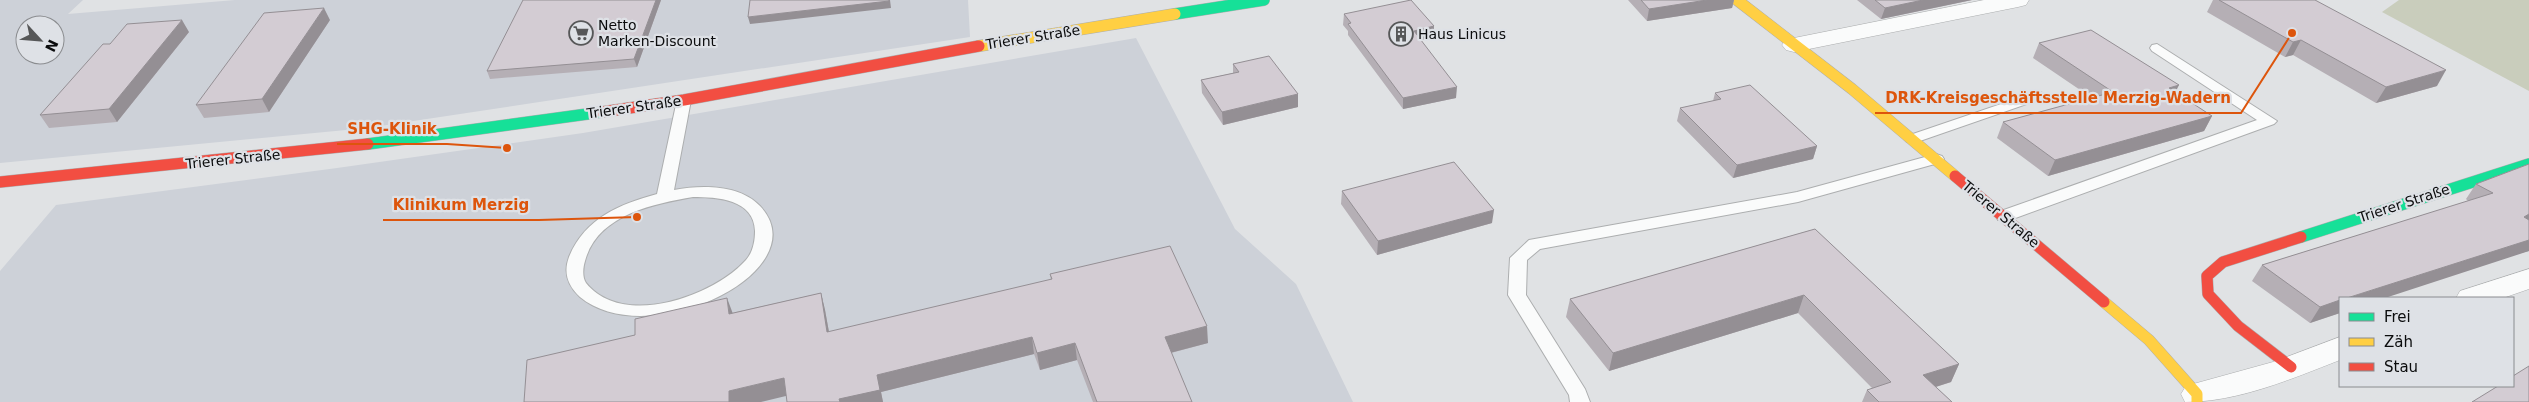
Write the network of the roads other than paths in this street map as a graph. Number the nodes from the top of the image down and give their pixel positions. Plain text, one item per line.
1 (1264, 0) edge
2 (1737, 0) edge
3 (2018, 0) edge
4 (1794, 44) junction
5 (2157, 48) dead end
6 (2039, 96) dead end
7 (684, 100) junction
8 (1912, 139) junction
9 (1936, 159) junction
10 (2529, 164) edge
11 (0, 182) edge
12 (664, 196) junction
13 (2004, 216) junction
14 (2529, 279) edge
15 (2474, 297) edge
16 (2339, 348) edge
17 (2291, 367) junction
18 (2197, 398) edge
19 (1580, 402) edge

1 - 7 street, Trierer Straße
2 - 4 street, Trierer Straße
3 - 4 street
4 - 8 street, Trierer Straße
5 - 13 lane
6 - 8 lane
7 - 11 street, Trierer Straße
7 - 12 lane
8 - 9 street, Trierer Straße
9 - 13 street, Trierer Straße
9 - 19 lane
10 - 17 street, Trierer Straße
12 - 12 lane
13 - 18 street, Trierer Straße
14 - 15 street
16 - 17 street, Trierer Straße
17 - 18 street, Trierer Straße

